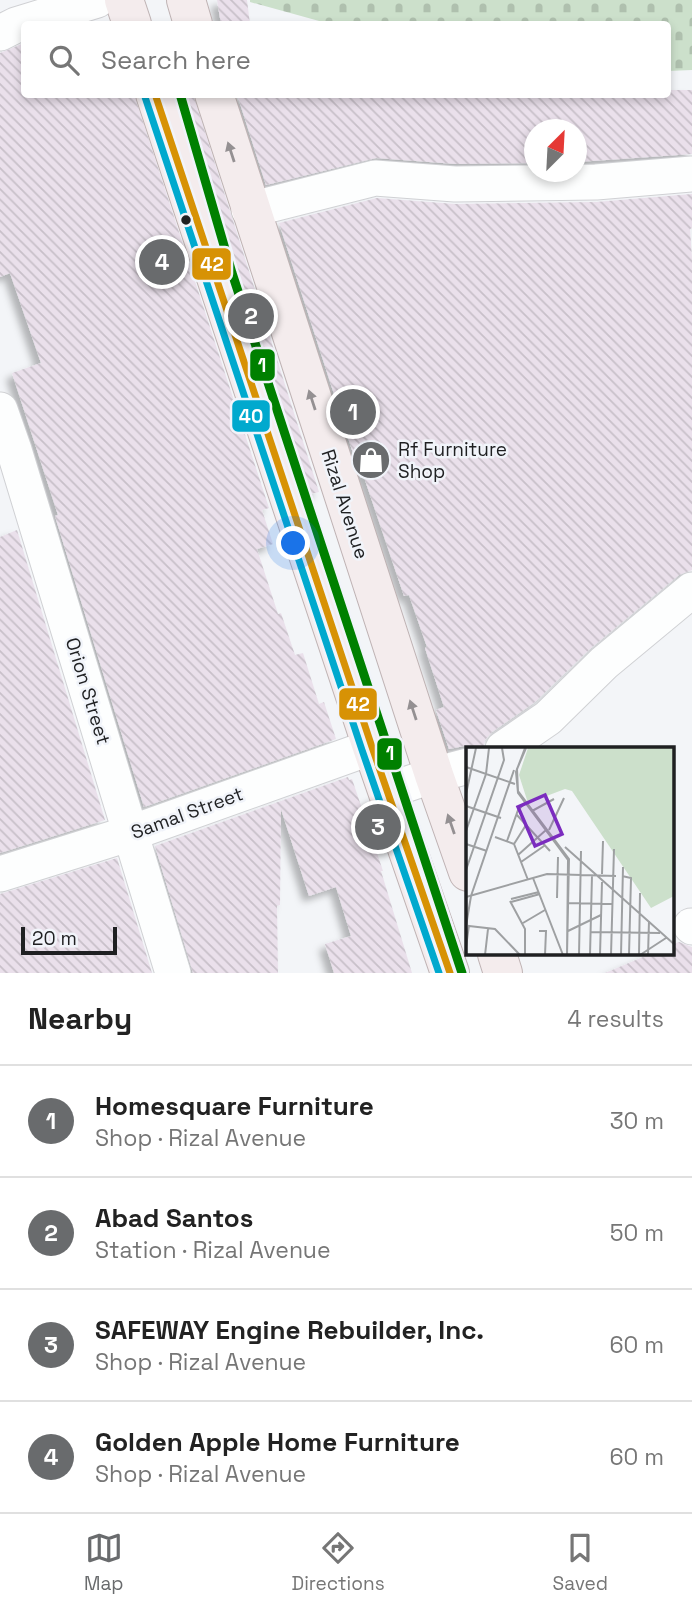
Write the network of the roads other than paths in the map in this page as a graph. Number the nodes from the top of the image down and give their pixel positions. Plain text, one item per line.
1 (97, 0) edge
2 (124, 0) edge
3 (186, 0) edge
4 (26, 21) edge
5 (131, 21) edge
6 (192, 21) edge
7 (21, 23) edge
8 (0, 33) edge
9 (156, 98) edge
10 (215, 98) edge
11 (692, 174) edge
12 (249, 210) junction
13 (0, 410) edge
14 (7, 455) edge
15 (692, 590) edge
16 (372, 747) junction
17 (506, 747) edge
18 (451, 771) edge
19 (387, 791) junction
20 (131, 833) junction
21 (466, 860) edge
22 (0, 874) edge
23 (498, 956) edge
24 (173, 973) edge
25 (450, 973) edge
26 (503, 973) edge

1 - 4 street
2 - 5 main road
3 - 6 main road
7 - 8 street
9 - 16 main road
12 -> 10 main road, Rizal Avenue
11 - 12 street
18 -> 12 main road, Rizal Avenue
13 - 14 street, Orion Street
14 - 20 street, Orion Street
15 - 17 street
16 - 19 main road
16 - 20 street, Samal Street
18 - 19 street
21 -> 18 main road, Rizal Avenue
19 - 25 main road
20 - 22 street, Samal Street
20 - 24 street, Orion Street
23 - 26 main road

